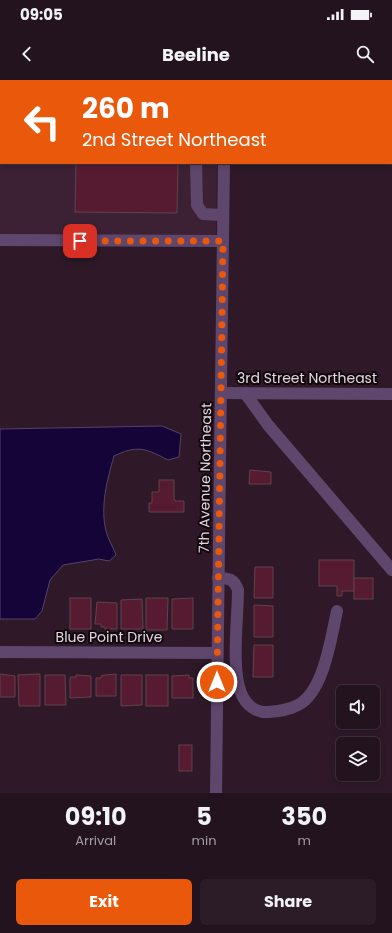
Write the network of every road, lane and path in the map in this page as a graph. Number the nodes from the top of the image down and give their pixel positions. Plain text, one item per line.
1 (196, 164) edge
2 (224, 164) edge
3 (223, 215) junction
4 (0, 240) edge
5 (223, 241) junction
6 (222, 393) junction
7 (245, 393) junction
8 (392, 394) edge
9 (392, 570) edge
10 (218, 578) junction
11 (337, 612) dead end
12 (217, 622) junction
13 (237, 622) junction
14 (0, 652) edge
15 (217, 653) junction
16 (236, 666) junction
17 (217, 667) junction
18 (216, 793) edge

1 - 3 street
2 - 3 street, 7th Avenue Northeast
3 - 5 street, 7th Avenue Northeast
4 - 5 street
5 - 6 street, 7th Avenue Northeast
6 - 7 street, 3rd Street Northeast
6 - 10 street, 7th Avenue Northeast
7 - 8 street, 3rd Street Northeast
7 - 9 street
10 - 12 street, 7th Avenue Northeast
10 - 13 street
11 - 16 street
12 - 13 street
12 - 15 street, 7th Avenue Northeast
13 - 16 street
14 - 15 street, Blue Point Drive
15 - 17 street, 7th Avenue Northeast
16 - 17 street
17 - 18 street, 7th Avenue Northeast

